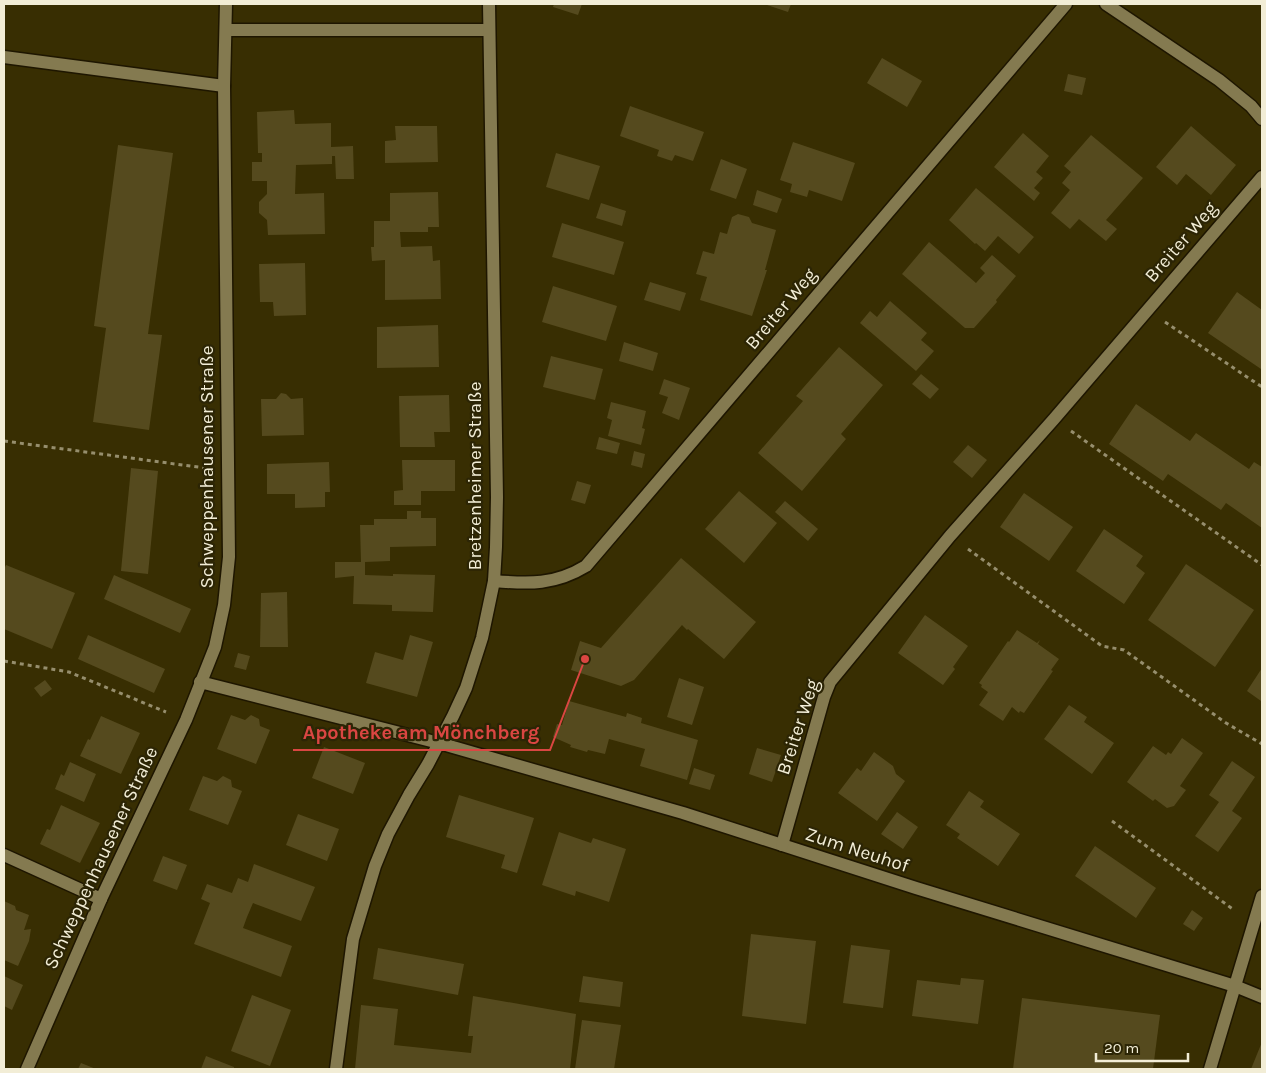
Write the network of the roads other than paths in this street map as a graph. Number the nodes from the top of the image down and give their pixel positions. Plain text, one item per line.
1 (226, 4) edge
2 (488, 4) edge
3 (1066, 4) edge
4 (1106, 4) edge
5 (226, 30) junction
6 (489, 30) junction
7 (4, 57) edge
8 (224, 86) junction
9 (1262, 119) edge
10 (1262, 177) edge
11 (494, 580) junction
12 (200, 682) junction
13 (439, 743) junction
14 (782, 845) junction
15 (4, 855) edge
16 (1262, 896) edge
17 (101, 899) junction
18 (1235, 986) junction
19 (1262, 997) edge
20 (27, 1069) edge
21 (336, 1069) edge
22 (1210, 1069) edge

1 - 5 street, Schweppenhausener Straße
2 - 6 street, Bretzenheimer Straße
3 - 11 street, Breiter Weg
4 - 9 street
5 - 6 street
5 - 8 street, Schweppenhausener Straße
6 - 11 street, Bretzenheimer Straße
7 - 8 street
8 - 12 street, Schweppenhausener Straße
10 - 14 street, Breiter Weg
11 - 13 street, Bretzenheimer Straße
12 - 13 street, Zum Neuhof
12 - 17 street, Schweppenhausener Straße
13 - 14 street, Zum Neuhof
13 - 21 street, Bretzenheimer Straße
14 - 18 street, Zum Neuhof
15 - 17 street
16 - 18 street
17 - 20 street, Schweppenhausener Straße
18 - 19 street, Zum Neuhof
18 - 22 street

